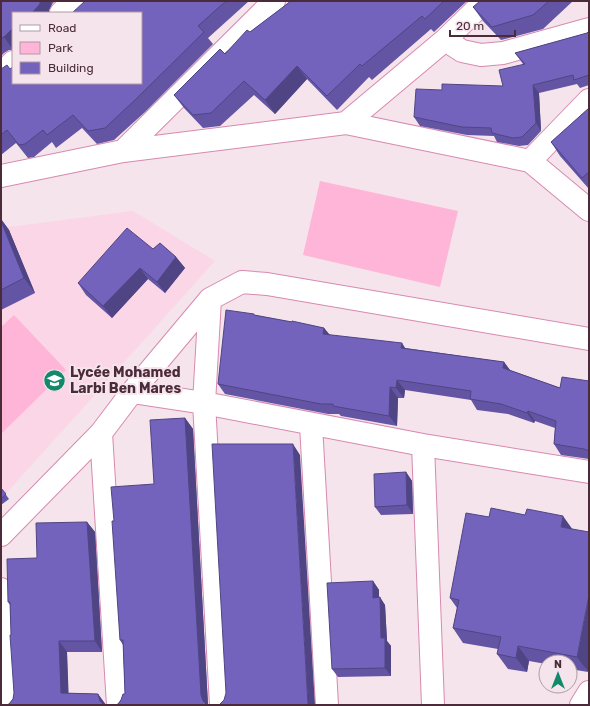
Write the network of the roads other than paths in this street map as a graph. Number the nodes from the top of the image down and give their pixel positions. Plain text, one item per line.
1 (73, 1) edge
2 (274, 1) edge
3 (484, 1) edge
4 (62, 12) edge
5 (589, 29) edge
6 (445, 40) junction
7 (12, 63) edge
8 (1, 74) edge
9 (589, 100) edge
10 (346, 123) junction
11 (123, 151) junction
12 (530, 161) junction
13 (1, 176) edge
14 (589, 210) edge
15 (210, 299) junction
16 (589, 339) edge
17 (132, 392) junction
18 (204, 403) junction
19 (311, 425) junction
20 (101, 433) junction
21 (423, 445) junction
22 (589, 472) edge
23 (1, 535) edge
24 (1, 589) edge
25 (589, 692) edge
26 (9, 705) edge
27 (118, 705) edge
28 (221, 705) edge
29 (327, 705) edge
30 (433, 705) edge
31 (581, 705) edge

1 - 4 street
2 - 11 street
3 - 6 street
5 - 6 street
6 - 10 street
7 - 8 street
9 - 12 street
10 - 11 street
10 - 12 street
11 - 13 street
12 - 14 street
15 - 16 street
15 - 17 street
15 - 18 street
17 - 18 street
17 - 20 street
18 - 19 street
18 - 28 street
19 - 21 street
19 - 29 street
20 - 23 street
20 - 27 street
21 - 22 street
21 - 30 street
24 - 26 street
25 - 31 street

